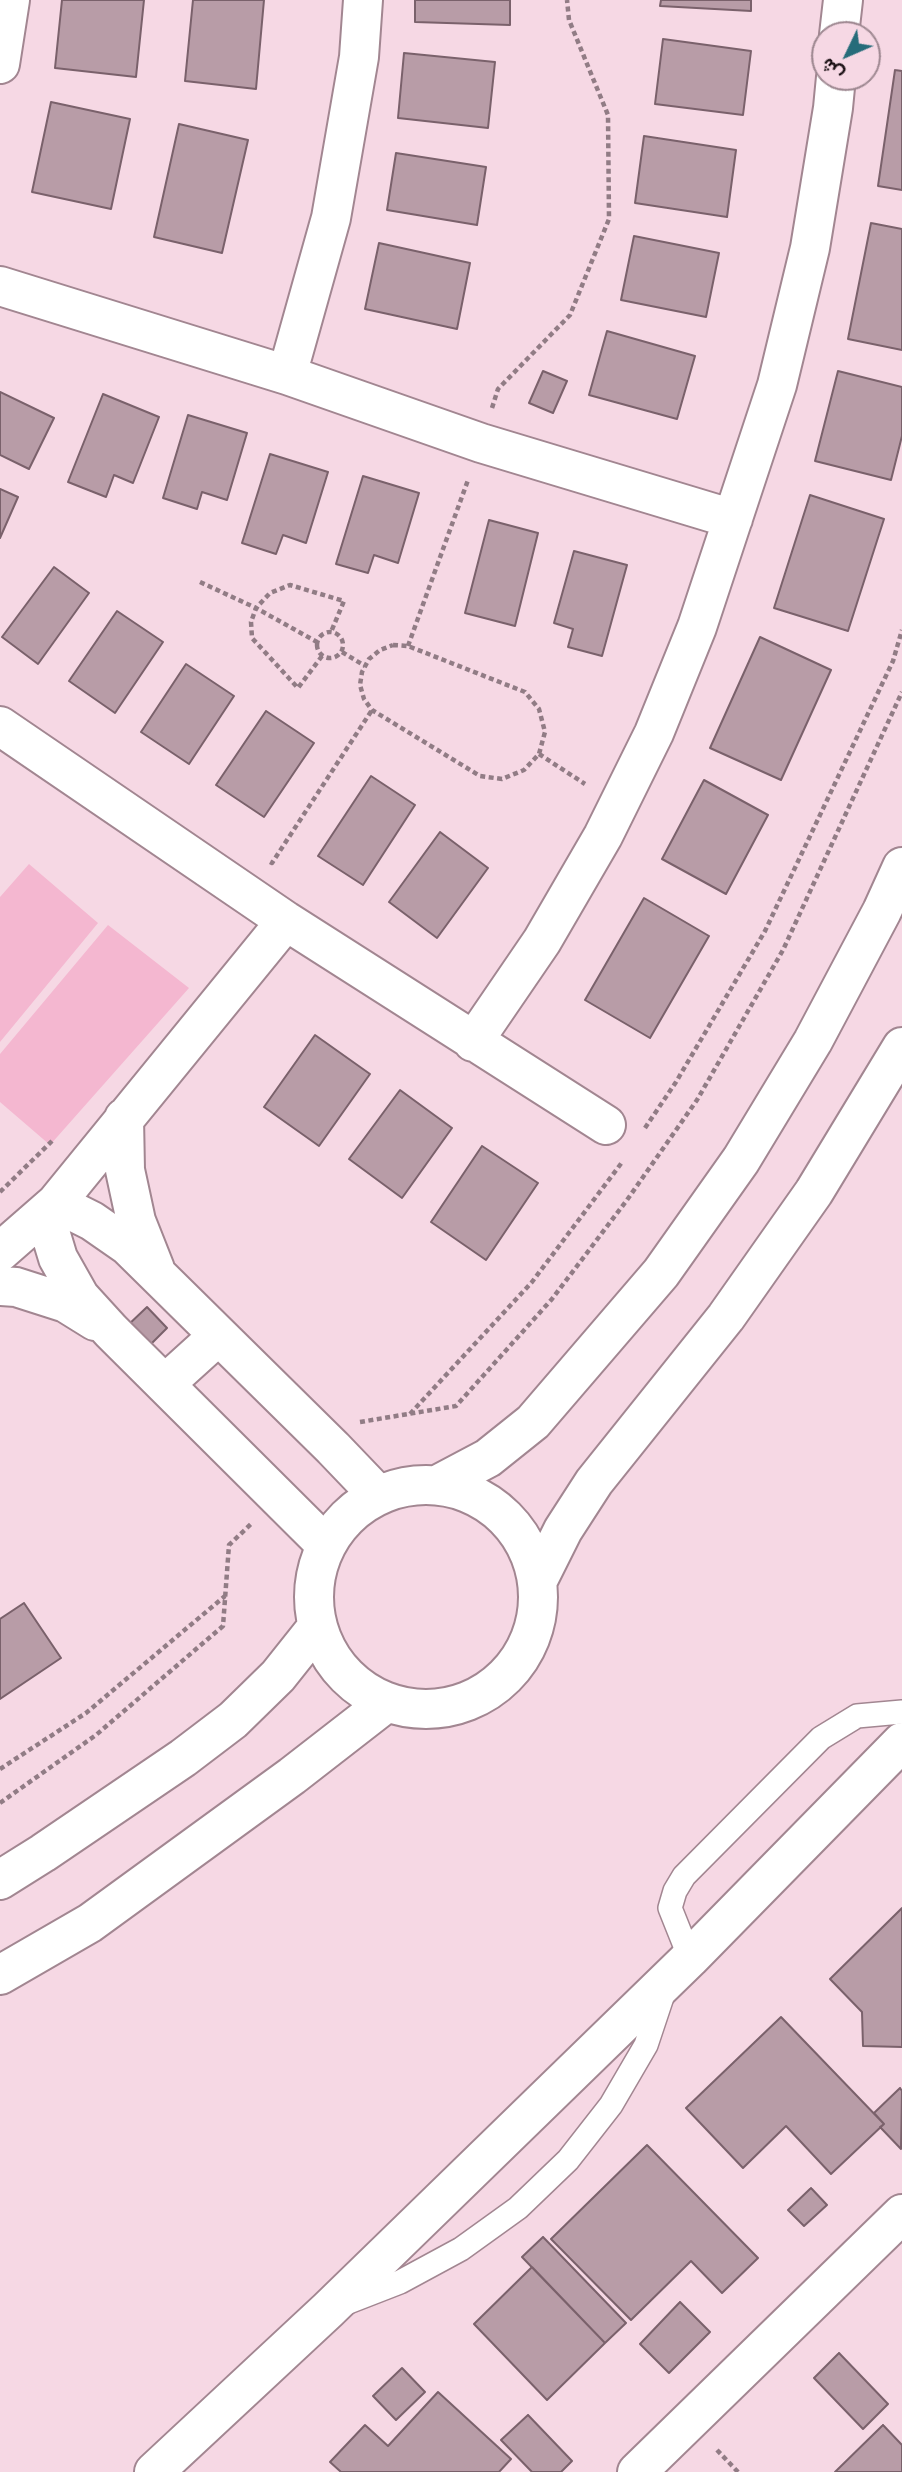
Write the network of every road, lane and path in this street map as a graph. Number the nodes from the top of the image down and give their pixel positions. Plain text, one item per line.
1 (10, 0) edge
2 (363, 0) edge
3 (567, 0) edge
4 (843, 0) edge
5 (841, 21) edge
6 (0, 64) edge
7 (834, 91) edge
8 (0, 286) edge
9 (287, 374) junction
10 (481, 443) junction
11 (733, 519) junction
12 (201, 582) dead end
13 (256, 608) junction
14 (902, 630) edge
15 (331, 632) junction
16 (317, 642) junction
17 (408, 646) junction
18 (342, 652) junction
19 (322, 656) junction
20 (365, 666) junction
21 (902, 692) edge
22 (372, 710) junction
23 (0, 726) edge
24 (539, 754) junction
25 (583, 796) dead end
26 (261, 856) dead end
27 (902, 867) edge
28 (286, 921) junction
29 (473, 1042) junction
30 (902, 1046) edge
31 (124, 1118) junction
32 (625, 1138) junction
33 (55, 1139) dead end
34 (0, 1192) edge
35 (50, 1209) junction
36 (0, 1252) edge
37 (156, 1274) junction
38 (0, 1286) edge
39 (111, 1331) junction
40 (218, 1336) junction
41 (165, 1384) junction
42 (409, 1414) junction
43 (333, 1448) junction
44 (437, 1485) junction
45 (378, 1495) junction
46 (279, 1498) junction
47 (326, 1545) junction
48 (537, 1582) junction
49 (226, 1595) junction
50 (317, 1627) junction
51 (386, 1703) junction
52 (902, 1712) edge
53 (902, 1742) edge
54 (0, 1769) edge
55 (0, 1803) edge
56 (0, 1880) edge
57 (679, 1968) junction
58 (0, 1975) edge
59 (902, 2214) edge
60 (328, 2310) junction
61 (154, 2472) edge
62 (637, 2472) edge

1 - 6 street
2 - 9 street
3 - 10 path
4 - 5 street
7 - 11 street
8 - 9 street
9 - 10 street
10 - 11 street
10 - 17 path
11 - 29 street
12 - 13 path
13 - 15 path
13 - 16 path
13 - 19 path
14 - 32 path
15 - 16 path
15 - 18 path
16 - 19 path
17 - 20 path
17 - 24 path
18 - 19 path
18 - 20 path
20 - 22 path
21 - 42 path
22 - 24 path
22 - 26 path
23 - 28 street
24 - 25 path
27 - 44 street
28 - 29 street
28 - 31 street
29 - 32 street
30 - 48 street
31 - 35 street
31 - 37 street
32 - 42 path
33 - 34 path
35 - 36 street
35 - 37 street
35 - 39 street
37 - 40 street
38 - 39 street
39 - 41 street
40 - 41 street
40 - 43 street
41 - 46 street
42 - 43 path
43 - 45 street
44 - 45 street
44 - 48 street
45 - 47 street
46 - 47 street
46 - 49 path
47 - 50 street
48 - 51 street
49 - 54 path
49 - 55 path
50 - 51 street
50 - 56 street
51 - 58 street
52 - 57 lane
53 - 57 street
57 - 60 street
57 - 60 lane
59 - 62 street
60 - 61 street

